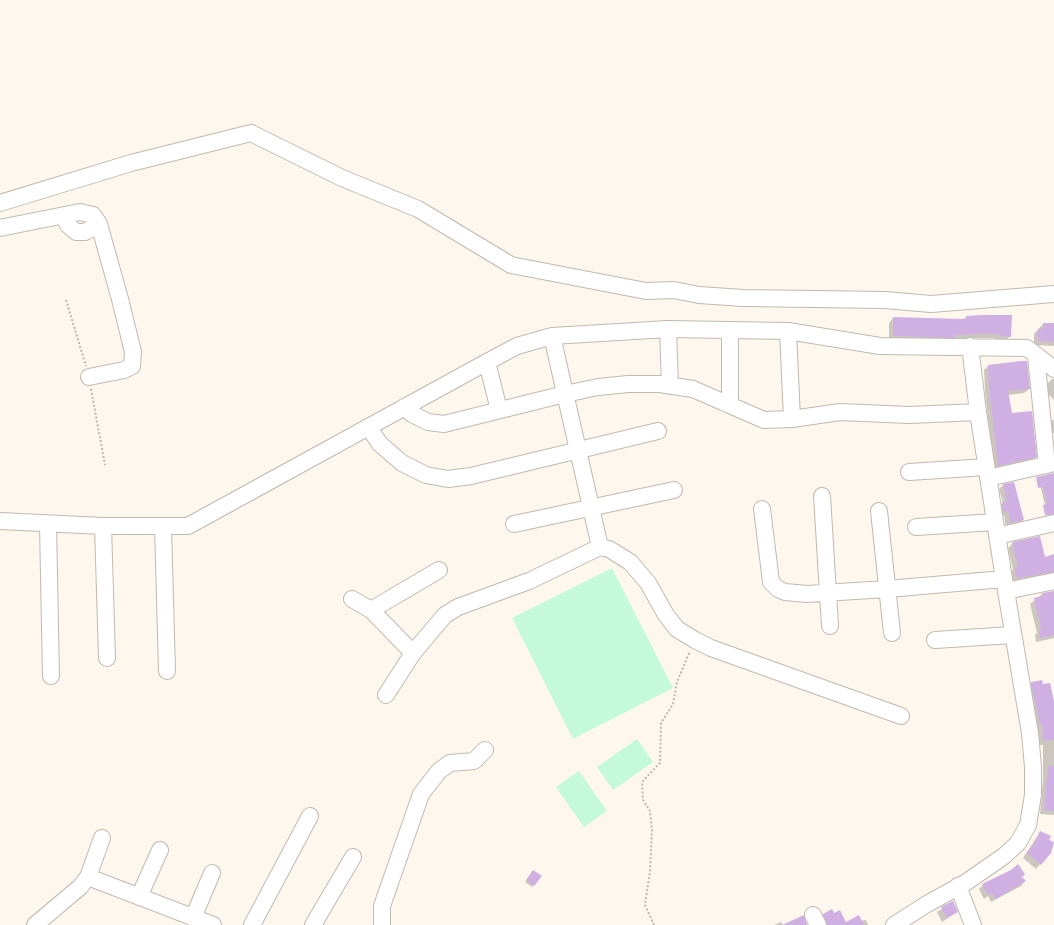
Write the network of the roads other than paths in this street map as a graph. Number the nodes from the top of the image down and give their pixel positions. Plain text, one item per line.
1 (0, 203) edge
2 (0, 228) edge
3 (1054, 294) edge
4 (668, 329) junction
5 (730, 330) junction
6 (788, 331) junction
7 (552, 336) junction
8 (970, 346) junction
9 (1036, 356) junction
10 (487, 362) junction
11 (1054, 369) edge
12 (89, 377) dead end
13 (670, 386) junction
14 (565, 394) junction
15 (730, 404) junction
16 (404, 407) junction
17 (499, 410) junction
18 (978, 412) junction
19 (792, 419) junction
20 (369, 428) junction
21 (658, 431) dead end
22 (578, 451) junction
23 (1051, 464) edge
24 (909, 472) dead end
25 (987, 473) junction
26 (674, 490) dead end
27 (822, 496) dead end
28 (590, 508) junction
29 (762, 509) dead end
30 (879, 511) dead end
31 (0, 521) edge
32 (1054, 523) edge
33 (514, 524) dead end
34 (48, 525) junction
35 (103, 526) junction
36 (163, 526) junction
37 (916, 527) dead end
38 (996, 529) junction
39 (600, 547) junction
40 (439, 570) dead end
41 (1054, 581) edge
42 (1005, 585) junction
43 (887, 589) junction
44 (828, 592) junction
45 (352, 599) dead end
46 (371, 610) junction
47 (830, 626) dead end
48 (892, 633) dead end
49 (1012, 635) junction
50 (935, 640) dead end
51 (413, 653) junction
52 (107, 658) dead end
53 (167, 671) dead end
54 (51, 676) dead end
55 (386, 695) dead end
56 (902, 716) dead end
57 (485, 750) dead end
58 (310, 816) dead end
59 (102, 838) dead end
60 (160, 850) dead end
61 (353, 858) dead end
62 (212, 873) dead end
63 (88, 877) junction
64 (958, 886) junction
65 (139, 897) junction
66 (193, 918) junction
67 (35, 925) edge
68 (213, 925) edge
69 (252, 925) edge
70 (313, 925) edge
71 (382, 925) edge
72 (894, 925) edge
73 (973, 925) edge

1 - 3 street
2 - 12 street
4 - 5 street
4 - 7 street
4 - 13 street
5 - 6 street
5 - 15 street
6 - 8 street
6 - 19 street
7 - 10 street
7 - 14 street
8 - 9 street
8 - 18 street
9 - 11 street
9 - 23 street
10 - 16 street
10 - 17 street
13 - 14 street
13 - 15 street
14 - 17 street
14 - 22 street
15 - 19 street
16 - 17 street
16 - 20 street
18 - 19 street
18 - 25 street
20 - 22 street
20 - 36 street
21 - 22 street
22 - 28 street
23 - 25 street
24 - 25 street
25 - 38 street
26 - 28 street
27 - 44 street
28 - 33 street
28 - 39 street
29 - 44 street
30 - 43 street
31 - 34 street
32 - 38 street
34 - 35 street
34 - 54 street
35 - 36 street
35 - 52 street
36 - 53 street
37 - 38 street
38 - 42 street
39 - 51 street
39 - 56 street
40 - 46 street
41 - 42 street
42 - 43 street
42 - 49 street
43 - 44 street
43 - 48 street
44 - 47 street
45 - 46 street
46 - 51 street
49 - 50 street
49 - 64 street
51 - 55 street
57 - 71 street
58 - 69 street
59 - 63 street
60 - 65 street
61 - 70 street
62 - 66 street
63 - 65 street
63 - 67 street
64 - 72 street
64 - 73 street
65 - 66 street
66 - 68 street

